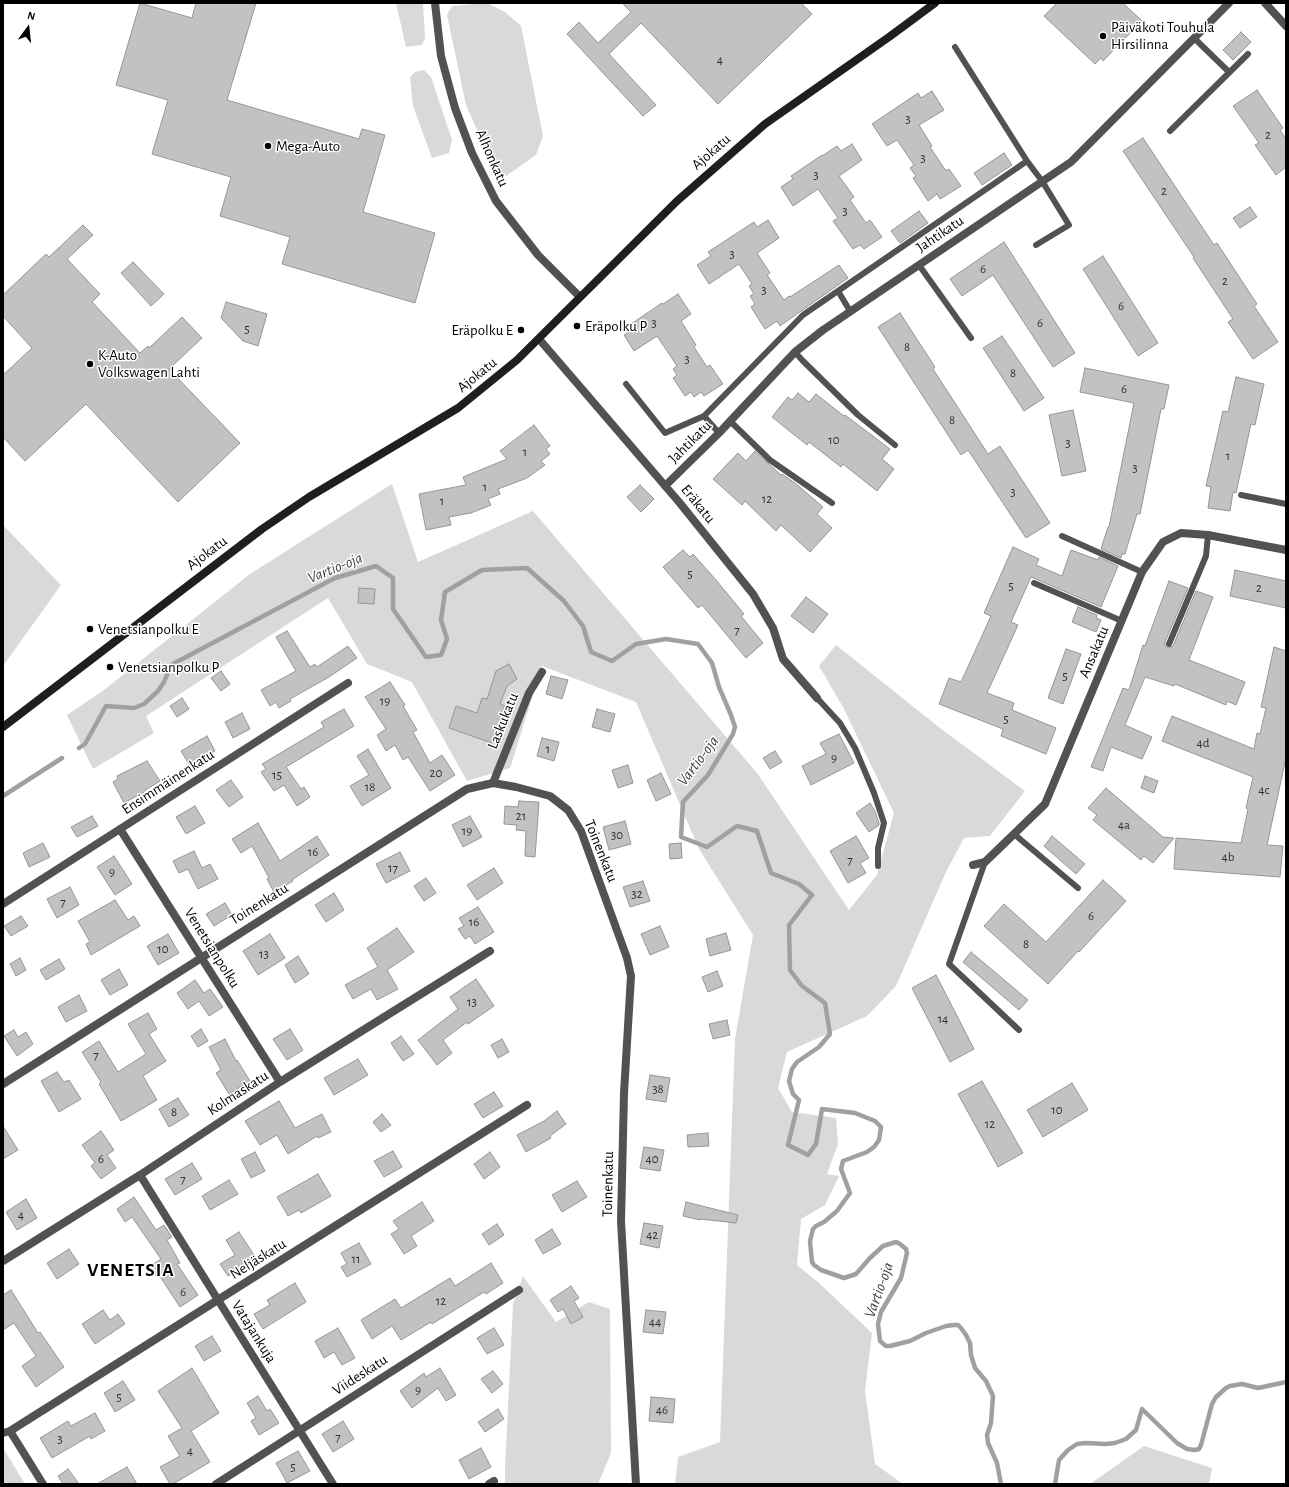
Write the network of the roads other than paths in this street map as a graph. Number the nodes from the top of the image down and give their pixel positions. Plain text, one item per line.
1 (435, 3) edge
2 (935, 3) edge
3 (1229, 3) edge
4 (1265, 3) edge
5 (1286, 26) edge
6 (1194, 38) junction
7 (955, 47) dead end
8 (1248, 54) dead end
9 (1229, 72) junction
10 (1170, 131) dead end
11 (1026, 161) junction
12 (1042, 181) junction
13 (1036, 245) dead end
14 (919, 265) junction
15 (838, 291) junction
16 (580, 297) junction
17 (850, 311) junction
18 (971, 338) dead end
19 (539, 339) junction
20 (795, 352) junction
21 (626, 384) dead end
22 (704, 416) junction
23 (730, 421) junction
24 (719, 433) junction
25 (895, 445) dead end
26 (665, 486) junction
27 (1240, 495) dead end
28 (832, 503) dead end
29 (1286, 504) edge
30 (1208, 535) junction
31 (1062, 536) dead end
32 (1286, 550) edge
33 (1142, 572) junction
34 (1034, 584) dead end
35 (1122, 621) junction
36 (1169, 644) dead end
37 (542, 672) dead end
38 (348, 683) dead end
39 (817, 698) joint
40 (3, 727) edge
41 (493, 783) junction
42 (120, 829) junction
43 (1014, 834) junction
44 (985, 862) junction
45 (973, 865) dead end
46 (878, 866) dead end
47 (1078, 888) dead end
48 (3, 904) edge
49 (490, 951) dead end
50 (201, 958) junction
51 (1020, 1030) dead end
52 (280, 1082) junction
53 (3, 1084) edge
54 (527, 1105) dead end
55 (140, 1174) junction
56 (3, 1261) edge
57 (519, 1290) dead end
58 (218, 1301) junction
59 (300, 1430) junction
60 (6, 1432) edge
61 (43, 1484) edge
62 (216, 1484) edge
63 (333, 1484) edge
64 (636, 1484) edge

1 - 16 street, Alhonkatu
2 - 16 street, Ajokatu
3 - 6 street, Jahtikatu
4 - 5 street
6 - 9 lane
6 - 12 street, Jahtikatu
7 - 11 lane
8 - 9 lane
9 - 10 lane
11 - 12 lane
11 - 15 lane
12 - 13 lane
12 - 14 street, Jahtikatu
14 - 17 street, Jahtikatu
14 - 18 lane
15 - 17 lane
15 - 22 lane
16 - 19 street, Ajokatu
17 - 20 street, Jahtikatu
19 - 26 street, Eräkatu
19 - 40 street, Ajokatu
20 - 23 street, Jahtikatu
20 - 25 lane
21 - 22 lane
22 - 24 lane
23 - 24 street, Jahtikatu
23 - 28 lane
24 - 26 street, Jahtikatu
26 - 39 street, Eräkatu
27 - 29 lane
30 - 32 street, Ansakatu
30 - 33 street, Ansakatu
30 - 36 lane
31 - 33 lane
33 - 35 street, Ansakatu
34 - 35 lane
35 - 43 street, Ansakatu
37 - 41 street, Laskukatu
38 - 42 street, Ensimmäinenkatu
39 - 46 lane
41 - 50 street, Toinenkatu
41 - 64 street, Toinenkatu
42 - 48 street, Ensimmäinenkatu
42 - 50 street, Venetsianpolku
43 - 44 street, Ansakatu
43 - 47 lane
44 - 45 street, Ansakatu
44 - 51 lane
49 - 52 street, Kolmaskatu
50 - 52 street, Venetsianpolku
50 - 53 street, Toinenkatu
52 - 55 street, Kolmaskatu
54 - 58 street, Neljäskatu
55 - 56 street, Kolmaskatu
55 - 58 street, Vatajankuja
57 - 59 street, Viideskatu
58 - 59 street, Vatajankuja
58 - 60 street, Neljäskatu
59 - 62 street, Viideskatu
59 - 63 street, Vatajankuja
60 - 61 street

